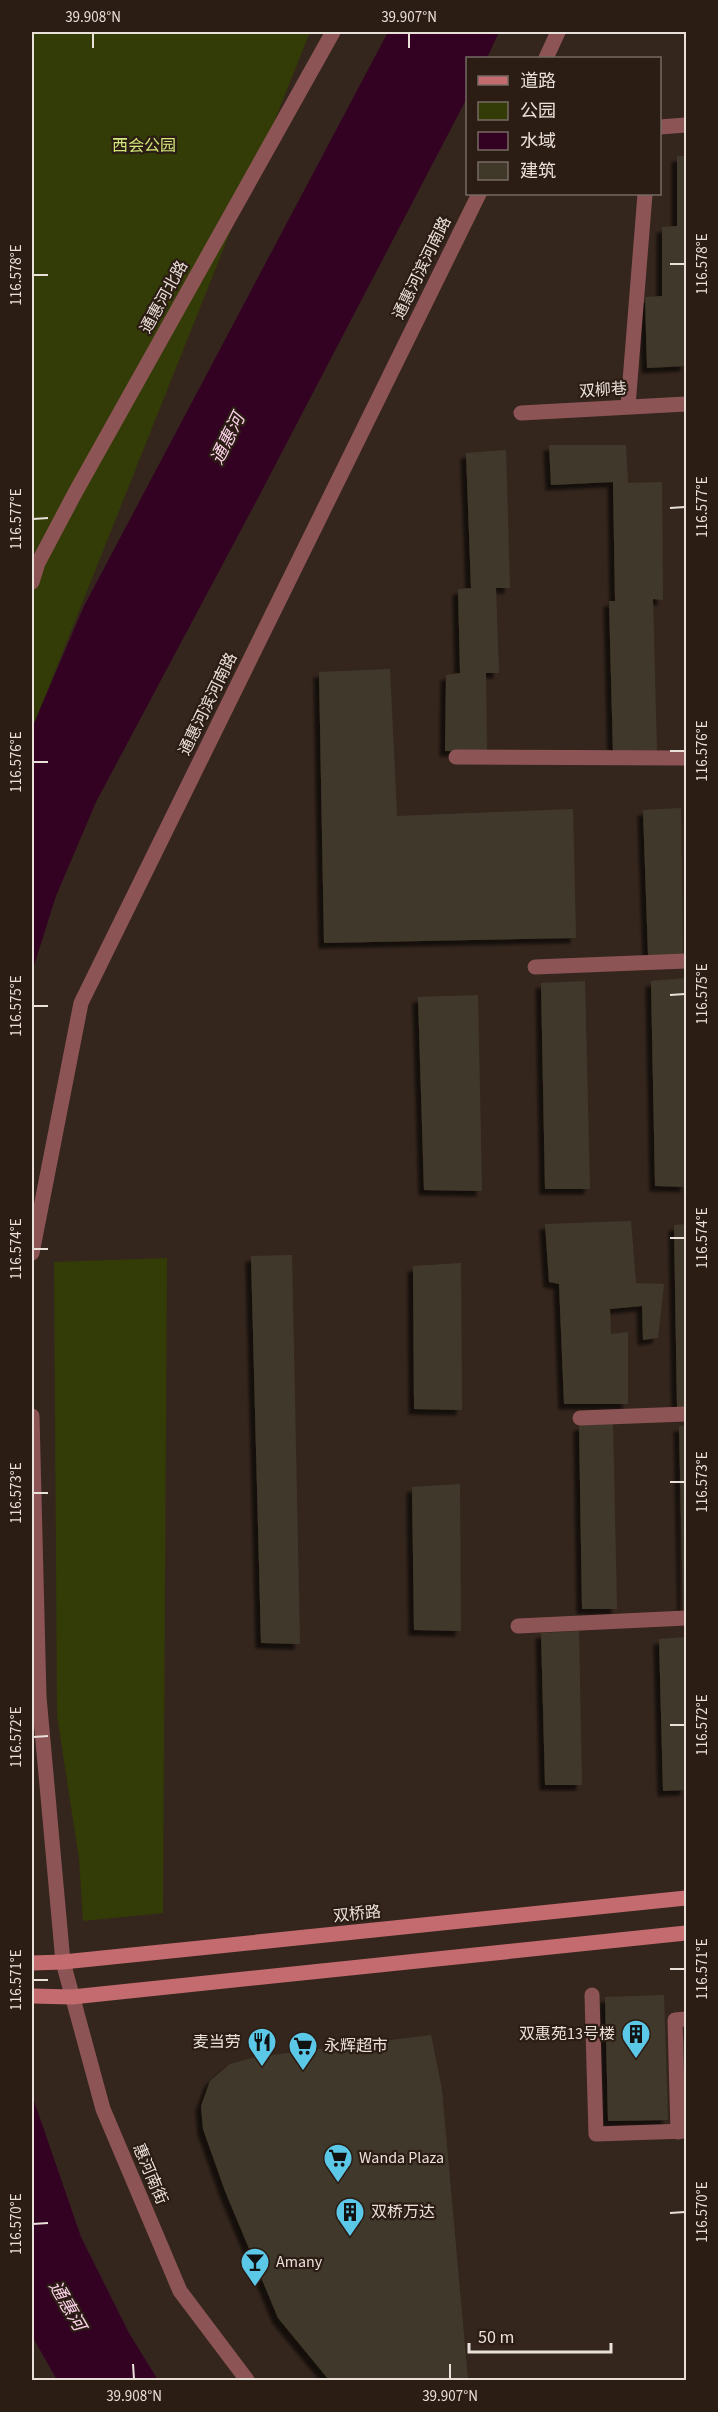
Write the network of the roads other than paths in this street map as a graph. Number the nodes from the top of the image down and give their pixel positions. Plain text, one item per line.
1 (333, 32) edge
2 (558, 32) edge
3 (546, 57) edge
4 (687, 125) edge
5 (661, 127) edge
6 (479, 195) edge
7 (645, 195) edge
8 (687, 404) edge
9 (628, 406) junction
10 (521, 413) dead end
11 (32, 582) edge
12 (456, 757) dead end
13 (687, 758) edge
14 (687, 962) edge
15 (536, 967) dead end
16 (32, 1253) edge
17 (687, 1414) edge
18 (32, 1416) edge
19 (580, 1418) dead end
20 (687, 1618) edge
21 (518, 1626) dead end
22 (687, 1898) edge
23 (687, 1933) edge
24 (63, 1962) junction
25 (32, 1963) edge
26 (592, 1995) dead end
27 (32, 1996) edge
28 (72, 1997) junction
29 (687, 2019) edge
30 (682, 2131) edge
31 (247, 2380) edge

1 - 11 street, 通惠河北路
2 - 3 street
4 - 5 street
6 - 16 street, 通惠河滨河南路
7 - 9 street
8 - 9 street, 双柳巷
9 - 10 street, 双柳巷
12 - 13 street
14 - 15 street
17 - 19 street
18 - 24 street
20 - 21 street
22 - 24 main road, 双桥路
23 - 28 main road
24 - 25 main road, 双桥路
24 - 28 street, 惠河南街
26 - 30 street
27 - 28 main road
28 - 31 street, 惠河南街
29 - 30 street

